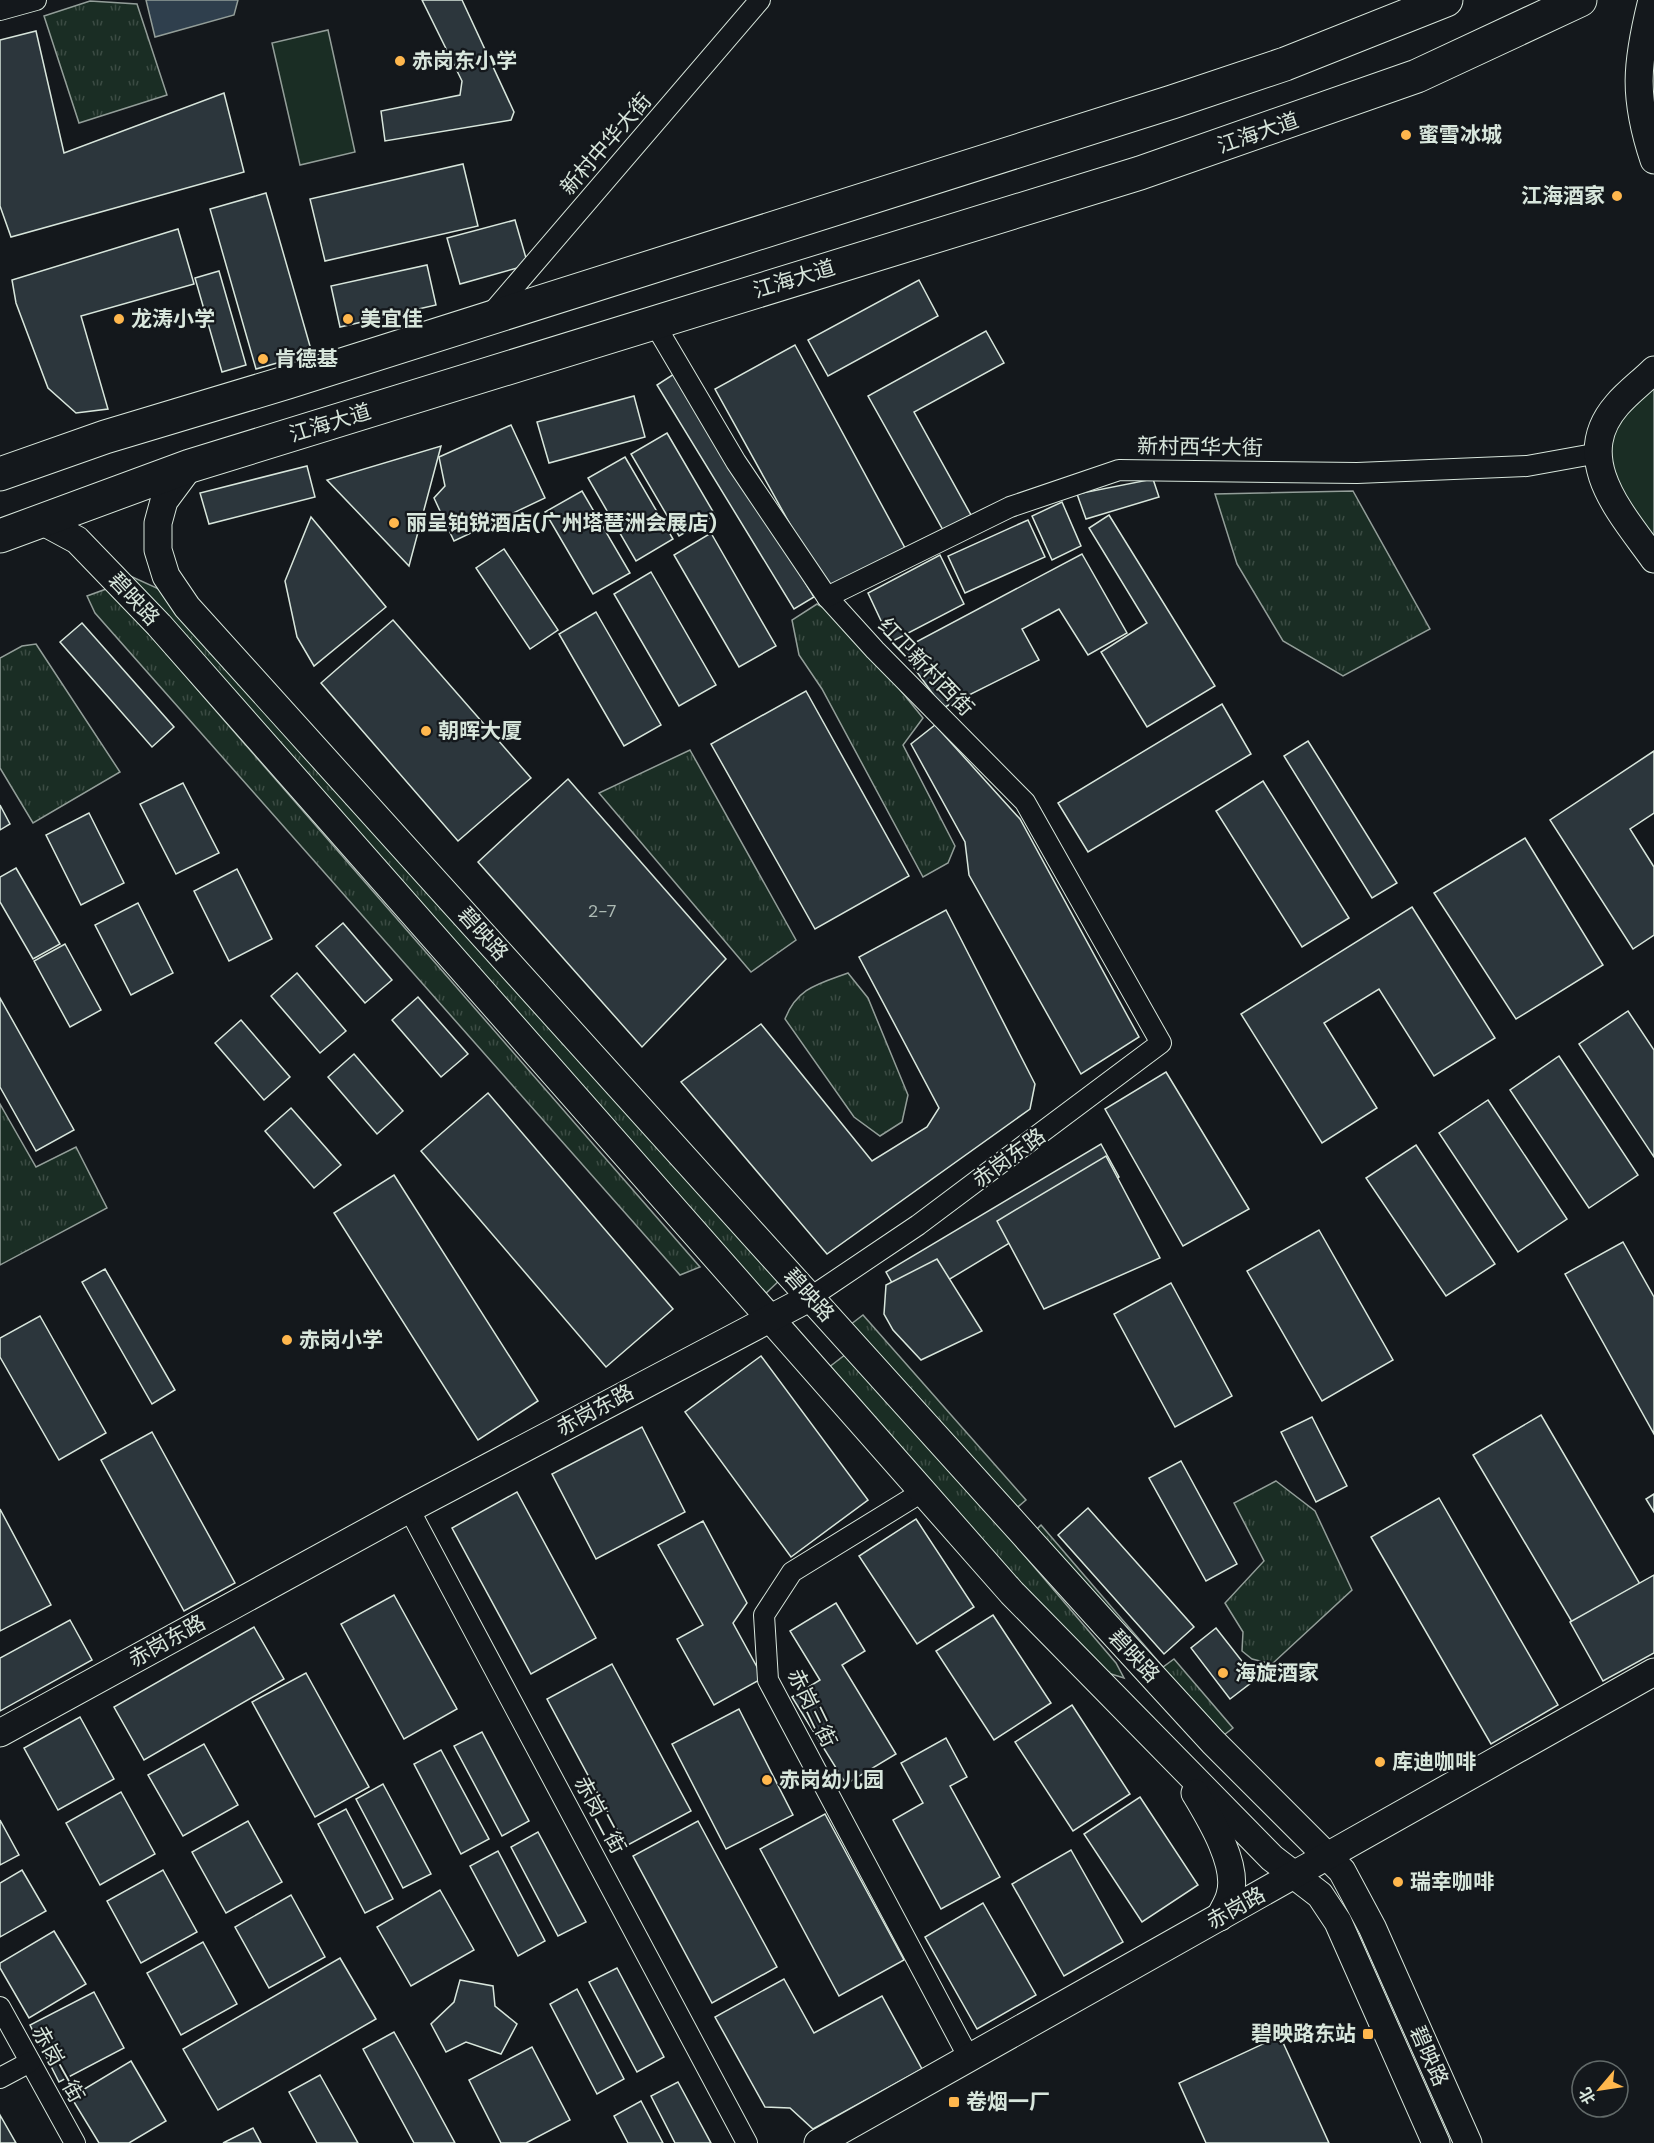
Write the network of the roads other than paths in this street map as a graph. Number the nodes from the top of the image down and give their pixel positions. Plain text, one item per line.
1 (36, 0) edge
2 (760, 0) edge
3 (1446, 0) edge
4 (1580, 0) edge
5 (1653, 0) edge
6 (0, 10) edge
7 (1654, 160) edge
8 (488, 318) junction
9 (654, 323) junction
10 (1654, 370) edge
11 (1599, 453) junction
12 (190, 466) junction
13 (0, 474) edge
14 (40, 520) junction
15 (0, 536) edge
16 (1654, 559) edge
17 (827, 597) junction
18 (1161, 1043) joint
19 (811, 1297) junction
20 (770, 1318) junction
21 (922, 1492) junction
22 (409, 1509) junction
23 (1654, 1672) edge
24 (0, 1733) edge
25 (1175, 1758) junction
26 (1328, 1856) junction
27 (1294, 1876) junction
28 (1220, 1917) junction
29 (0, 2007) edge
30 (969, 2058) junction
31 (30, 2062) junction
32 (0, 2078) edge
33 (75, 2143) edge
34 (747, 2143) edge
35 (818, 2143) edge
36 (1436, 2143) edge
37 (1468, 2143) edge

1 - 6 street
2 - 8 street, 新村中华大街
3 - 8 highway
4 - 9 highway, 江海大道
5 - 7 main road
8 - 13 highway
9 - 12 highway, 江海大道
9 - 17 street, 红卫新村西街
10 - 11 main road
11 - 16 main road
11 - 17 street, 新村西华大街
12 - 14 highway, 江海大道
12 - 19 main road, 碧映路
14 - 15 highway, 江海大道
14 - 20 main road, 碧映路
17 - 18 street, 红卫新村西街
18 - 19 street, 赤岗东路
19 - 20 main road, 赤岗东路
19 - 26 main road, 碧映路
20 - 21 main road, 碧映路
20 - 22 main road, 赤岗东路
21 - 25 main road, 碧映路
21 - 30 street, 赤岗三街
22 - 24 main road, 赤岗东路
22 - 34 street, 赤岗二街
23 - 26 main road, 赤岗路
25 - 27 main road, 碧映路
25 - 28 main road
26 - 27 main road, 赤岗路
26 - 37 main road, 碧映路
27 - 28 main road, 赤岗路
27 - 36 main road, 碧映路
28 - 30 main road, 赤岗路
29 - 31 street, 赤岗一街
30 - 35 main road, 赤岗路
31 - 32 street
31 - 33 street, 赤岗一街

